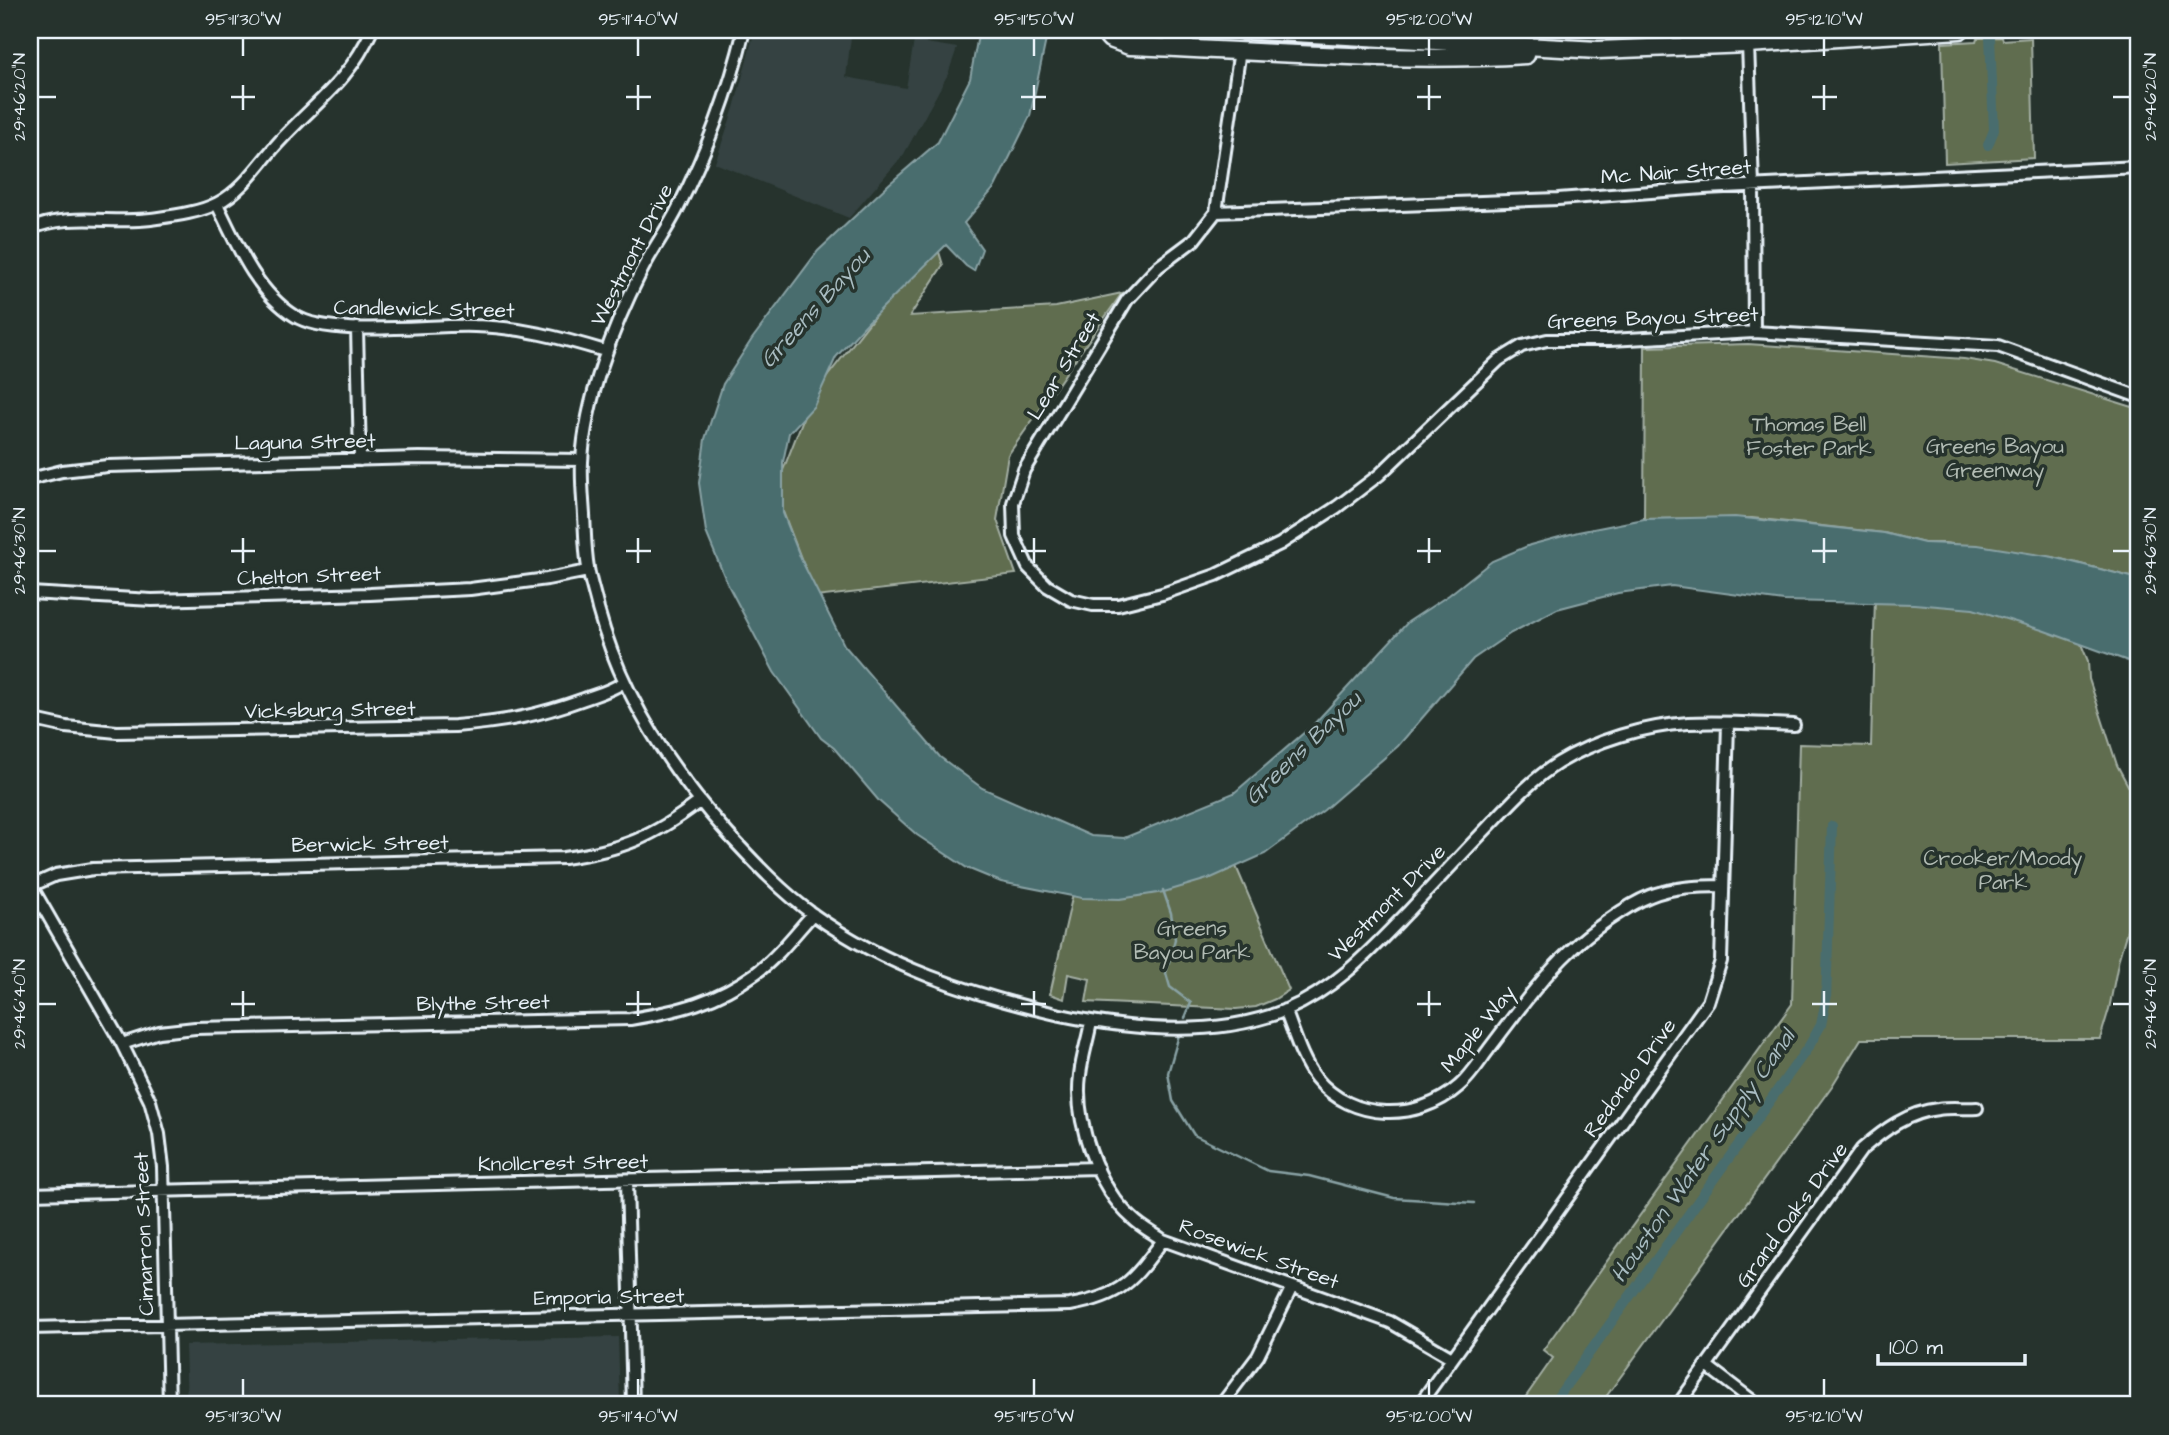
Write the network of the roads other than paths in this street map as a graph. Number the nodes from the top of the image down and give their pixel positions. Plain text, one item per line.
1 (372, 30) edge
2 (744, 30) edge
3 (1102, 30) edge
4 (1241, 30) edge
5 (1960, 30) edge
6 (1748, 44) junction
7 (1240, 50) junction
8 (1598, 50) junction
9 (2139, 167) edge
10 (1754, 186) junction
11 (217, 204) junction
12 (1216, 212) junction
13 (30, 229) edge
14 (357, 328) junction
15 (1754, 332) junction
16 (605, 351) junction
17 (2139, 397) edge
18 (360, 460) junction
19 (582, 460) junction
20 (30, 480) edge
21 (588, 570) junction
22 (30, 593) edge
23 (1118, 605) joint
24 (624, 682) junction
25 (30, 719) edge
26 (1728, 724) junction
27 (1794, 725) dead end
28 (699, 802) junction
29 (30, 885) edge
30 (1723, 886) junction
31 (813, 914) junction
32 (1285, 1010) junction
33 (1091, 1022) junction
34 (122, 1044) junction
35 (1977, 1108) dead end
36 (1098, 1168) junction
37 (627, 1181) junction
38 (164, 1190) junction
39 (30, 1194) edge
40 (1163, 1240) junction
41 (1292, 1287) junction
42 (631, 1316) junction
43 (167, 1325) junction
44 (30, 1328) edge
45 (1452, 1358) junction
46 (1707, 1366) junction
47 (169, 1405) edge
48 (633, 1405) edge
49 (1221, 1405) edge
50 (1419, 1405) edge
51 (1678, 1405) edge
52 (1758, 1405) edge

1 - 11 street
2 - 16 street, Westmont Drive
3 - 7 main road
4 - 8 main road
5 - 6 main road
6 - 8 main road
6 - 10 street
7 - 8 main road
7 - 12 street, Lear Street
9 - 10 street, Mc Nair Street
10 - 12 street, Mc Nair Street
10 - 15 street
11 - 13 street
11 - 14 street, Candlewick Street
12 - 23 street, Lear Street
14 - 16 street, Candlewick Street
14 - 18 street
15 - 17 street, Greens Bayou Street
15 - 23 street, Greens Bayou Street
16 - 19 street, Westmont Drive
18 - 19 street, Laguna Street
18 - 20 street, Laguna Street
19 - 21 street, Westmont Drive
21 - 22 street, Chelton Street
21 - 24 street, Westmont Drive
24 - 25 street, Vicksburg Street
24 - 28 street, Westmont Drive
26 - 27 street, Westmont Drive
26 - 30 street, Redondo Drive
26 - 32 street, Westmont Drive
28 - 29 street, Berwick Street
28 - 31 street, Westmont Drive
29 - 34 street, Cimarron Street
30 - 32 street, Maple Way
30 - 45 street, Redondo Drive
31 - 33 street, Westmont Drive
31 - 34 street, Blythe Street
32 - 33 street, Westmont Drive
33 - 36 street, Rosewick Street
34 - 38 street, Cimarron Street
35 - 46 street, Grand Oaks Drive
36 - 37 street, Knollcrest Street
36 - 40 street, Rosewick Street
37 - 38 street, Knollcrest Street
37 - 42 street
38 - 39 street, Knollcrest Street
38 - 43 street, Cimarron Street
40 - 41 street, Rosewick Street
40 - 42 street, Emporia Street
41 - 45 street, Rosewick Street
41 - 49 street
42 - 43 street, Emporia Street
42 - 48 street
43 - 44 street, Emporia Street
43 - 47 street, Cimarron Street
45 - 50 street, Redondo Drive
46 - 51 street, Grand Oaks Drive
46 - 52 street

